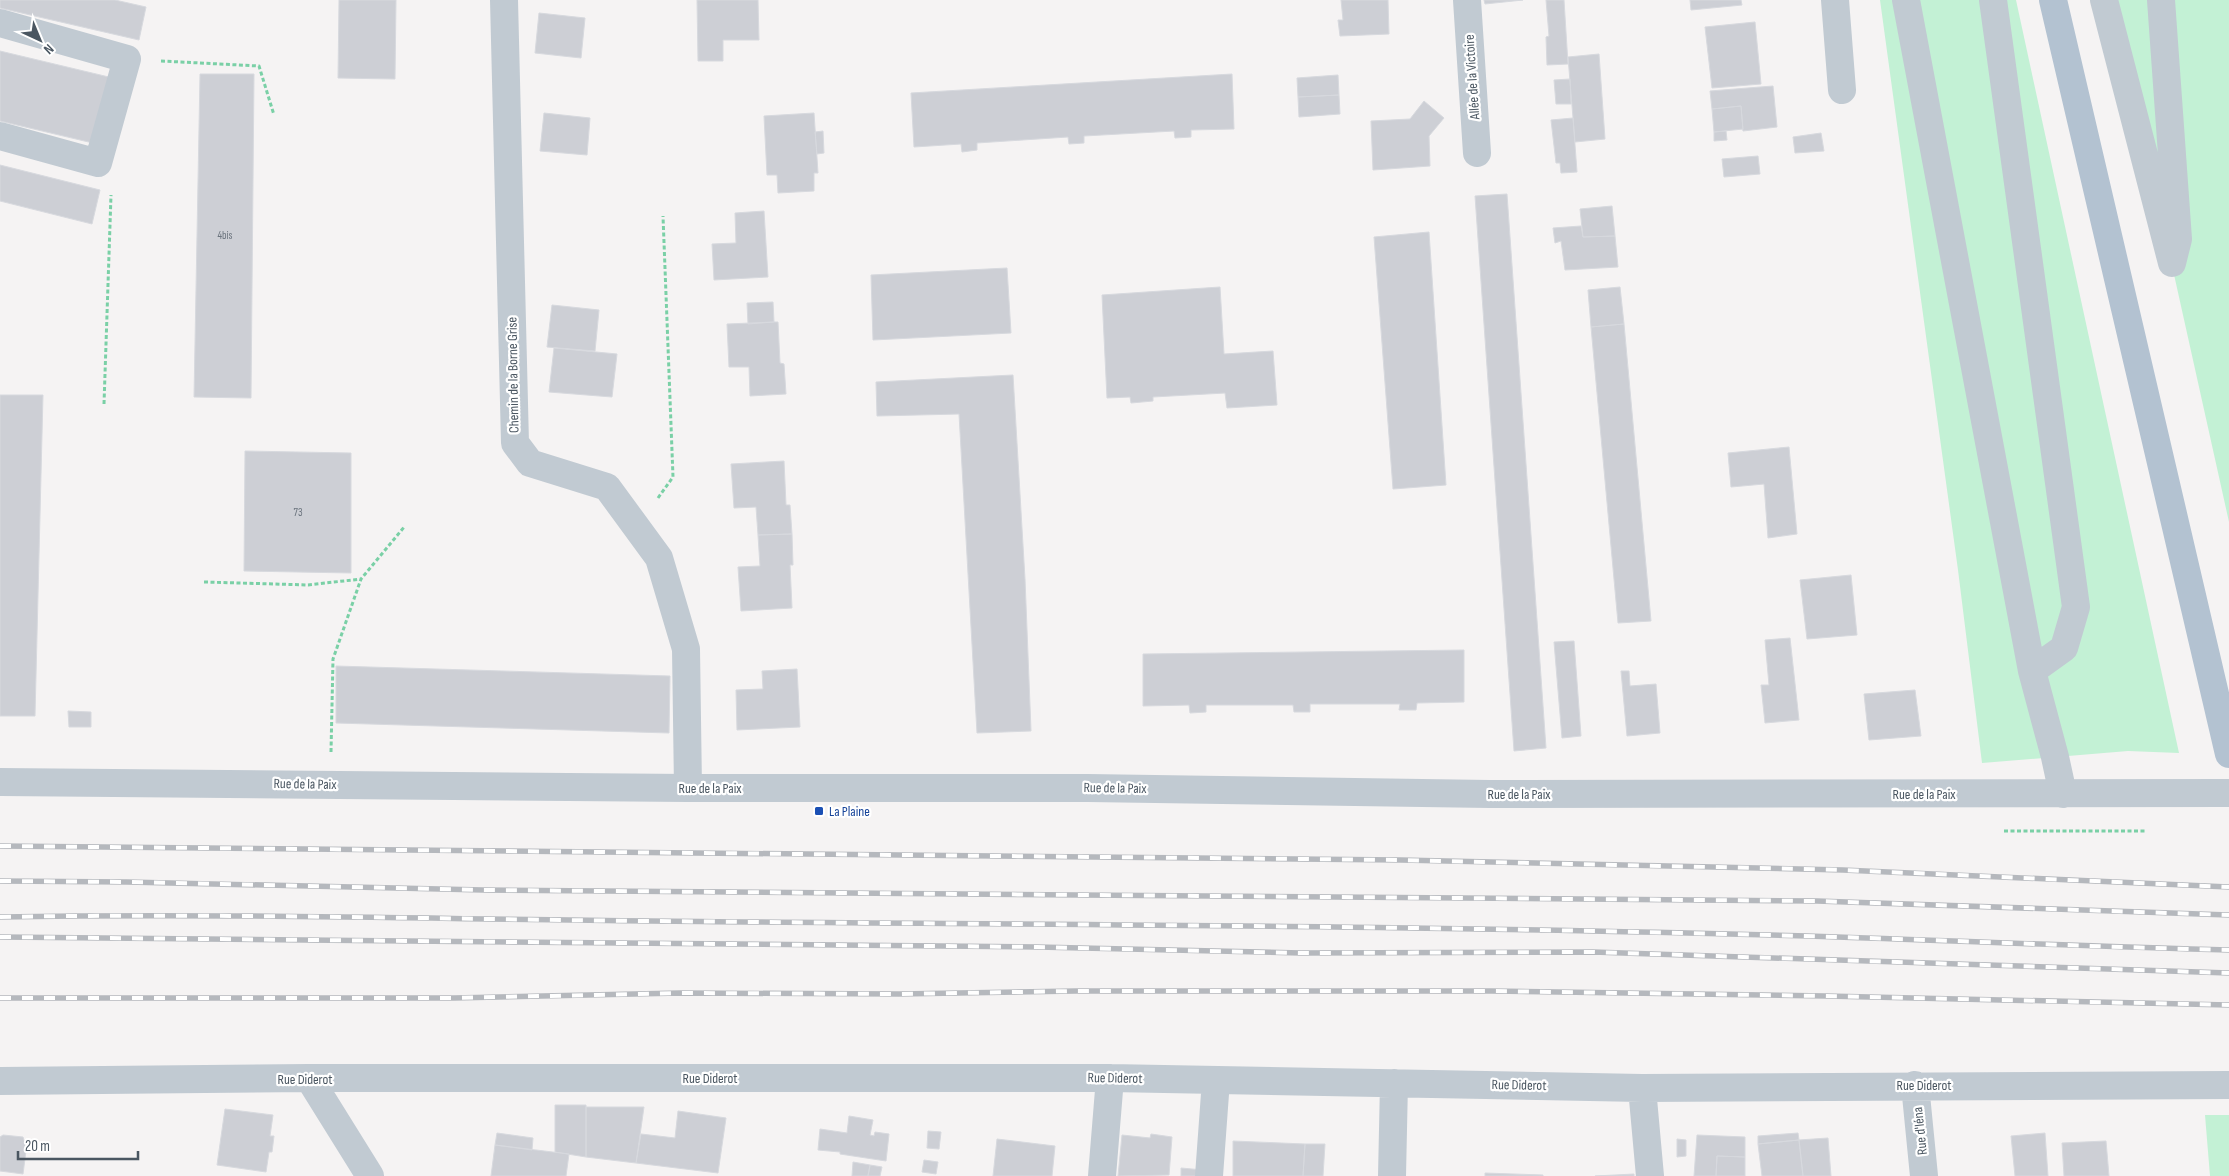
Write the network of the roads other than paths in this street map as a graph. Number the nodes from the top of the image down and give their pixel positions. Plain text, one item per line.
1 (504, 0) edge
2 (1467, 0) edge
3 (1835, 0) edge
4 (1906, 0) edge
5 (1993, 0) edge
6 (2053, 0) edge
7 (2104, 0) edge
8 (2161, 0) edge
9 (0, 23) edge
10 (1842, 90) dead end
11 (0, 136) edge
12 (1476, 154) dead end
13 (2032, 671) junction
14 (2229, 754) edge
15 (0, 782) edge
16 (688, 788) junction
17 (2063, 794) junction
18 (2218, 794) edge
19 (309, 1078) junction
20 (1110, 1078) junction
21 (1216, 1080) junction
22 (0, 1082) edge
23 (1394, 1083) junction
24 (1915, 1085) junction
25 (2229, 1085) edge
26 (1642, 1088) junction
27 (370, 1176) edge
28 (1102, 1176) edge
29 (1210, 1176) edge
30 (1392, 1176) edge
31 (1650, 1176) edge
32 (1924, 1176) edge

1 - 16 street, Chemin de la Borne Grise
2 - 12 street, Allée de la Victoire
3 - 10 street
4 - 13 street
5 - 13 street
6 - 14 main road
7 - 8 street
9 - 11 street
13 - 17 street
15 - 16 street, Rue de la Paix
16 - 17 street, Rue de la Paix
17 - 18 street, Rue de la Paix
19 - 20 street, Rue Diderot
19 - 22 street, Rue Diderot
19 - 27 street
20 - 21 street, Rue Diderot
20 - 28 street
21 - 23 street, Rue Diderot
21 - 29 street
23 - 26 street, Rue Diderot
23 - 30 street
24 - 25 street, Rue Diderot
24 - 26 street, Rue Diderot
24 - 32 street, Rue d'Iéna
26 - 31 street

